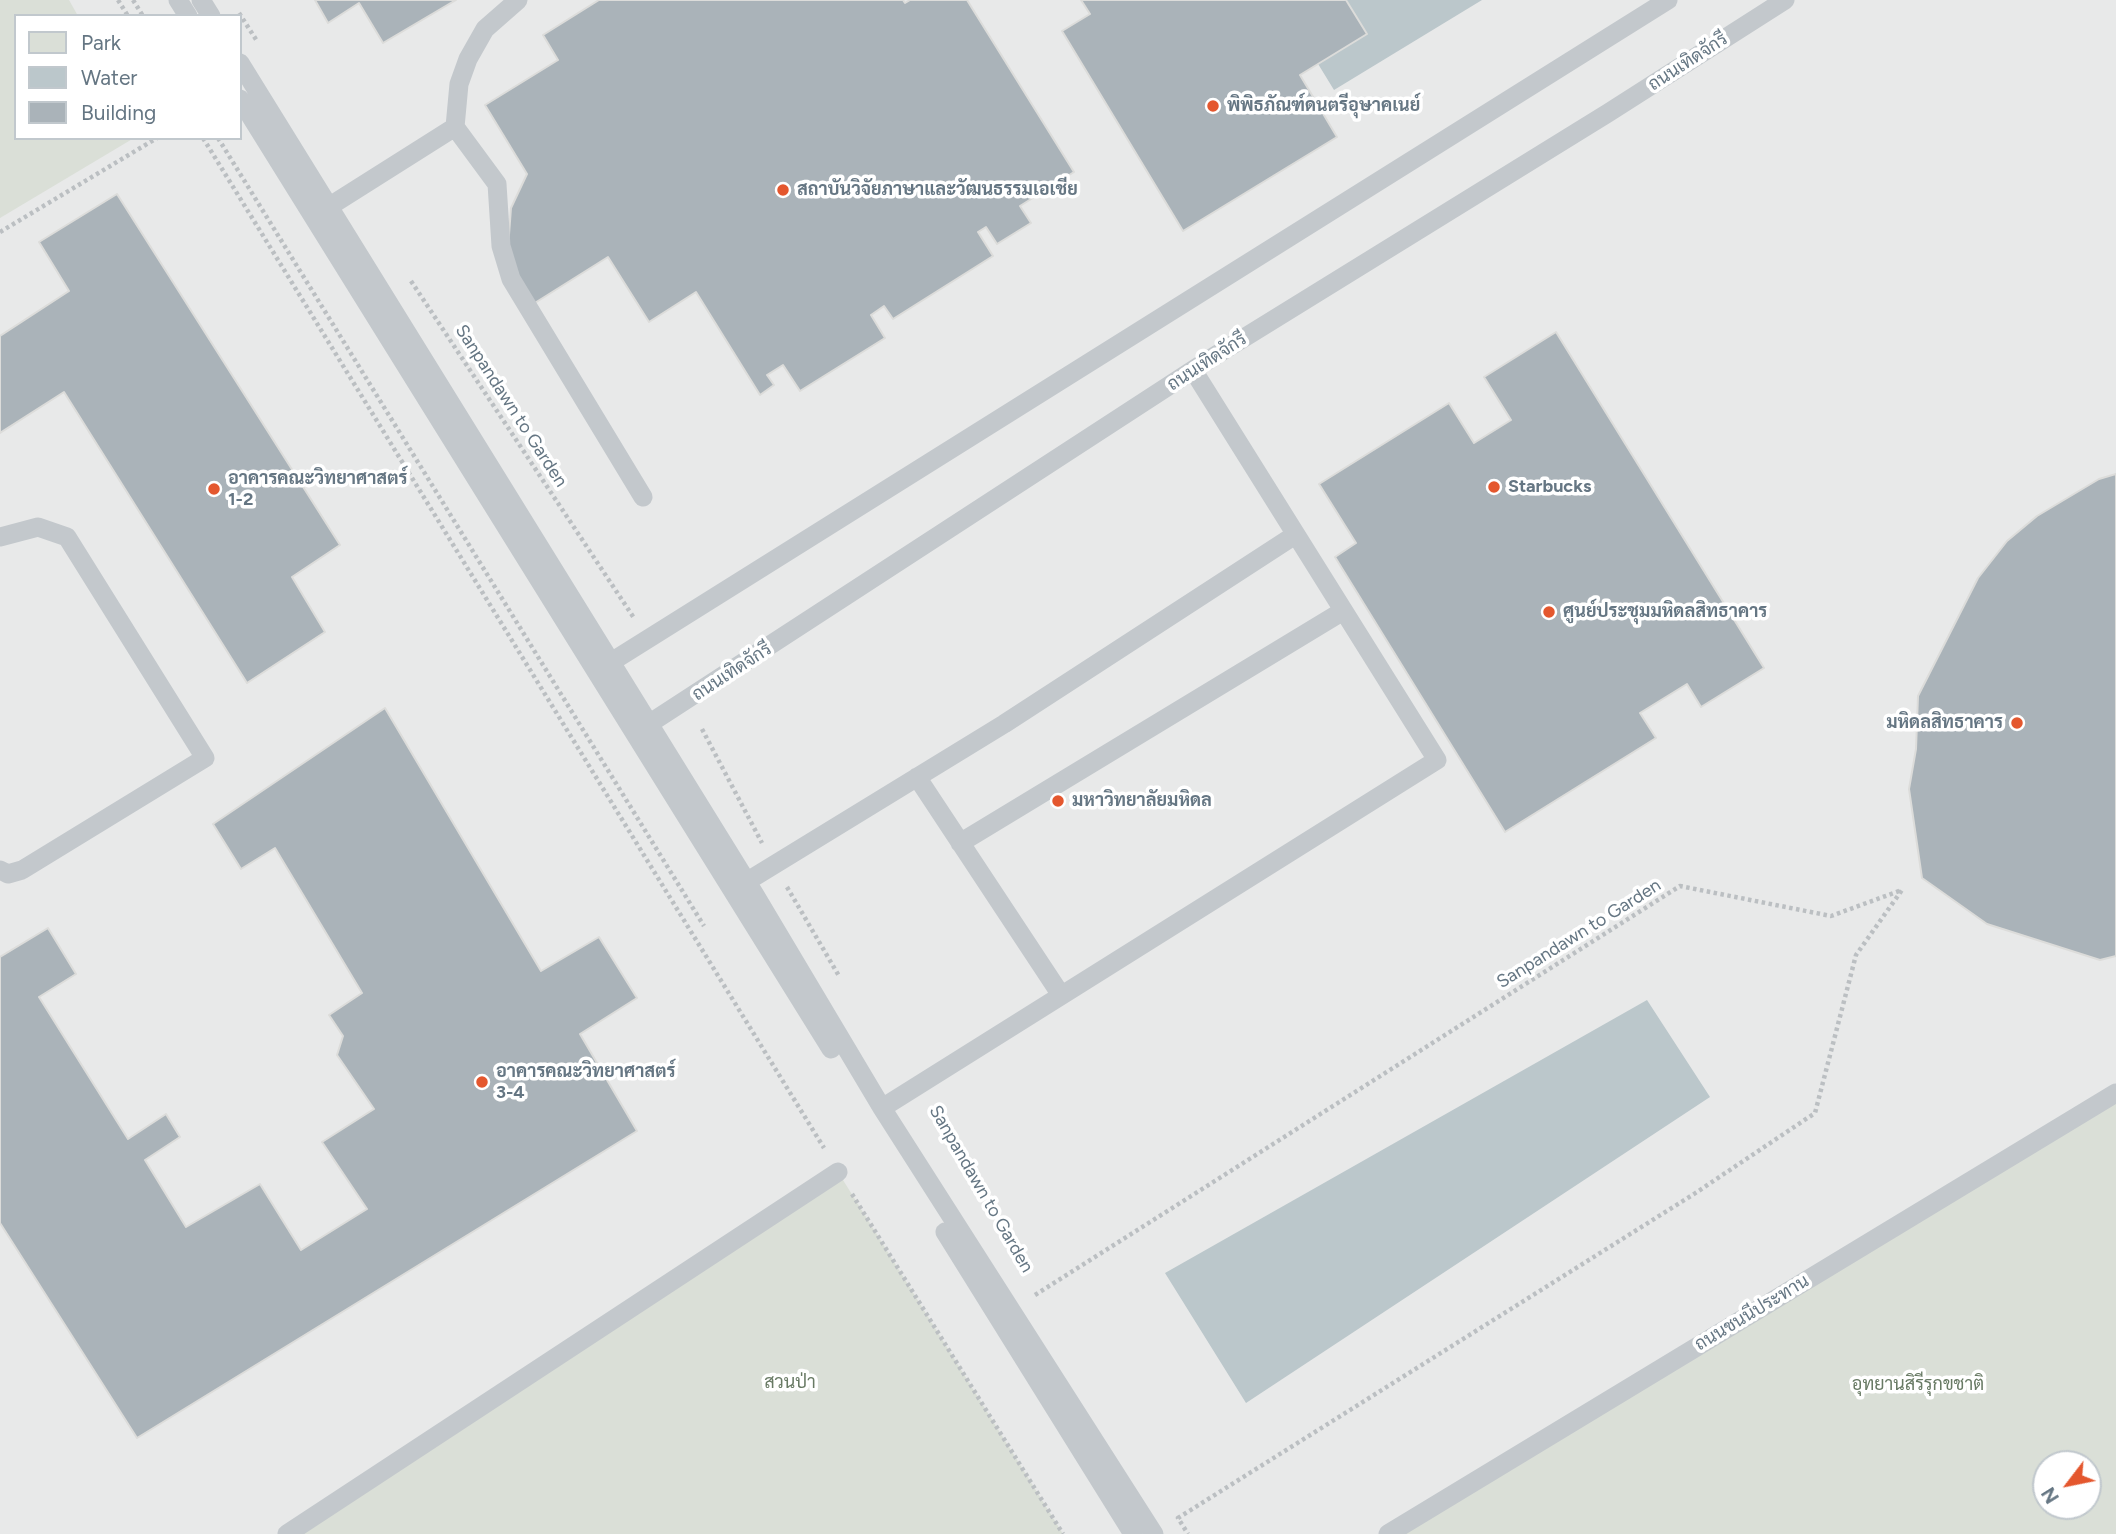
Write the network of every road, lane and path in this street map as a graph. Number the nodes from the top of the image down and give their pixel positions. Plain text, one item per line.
1 (517, 0) edge
2 (1668, 0) edge
3 (1785, 0) edge
4 (242, 66) edge
5 (242, 102) edge
6 (455, 127) junction
7 (154, 140) edge
8 (204, 140) edge
9 (219, 140) edge
10 (330, 206) junction
11 (0, 232) edge
12 (406, 273) dead end
13 (1193, 370) junction
14 (643, 498) dead end
15 (1295, 535) junction
16 (0, 537) edge
17 (1343, 611) junction
18 (636, 621) dead end
19 (603, 667) junction
20 (642, 729) junction
21 (702, 729) dead end
22 (917, 777) junction
23 (960, 843) junction
24 (774, 866) junction
25 (0, 870) edge
26 (22, 870) junction
27 (746, 882) junction
28 (0, 886) edge
29 (704, 926) dead end
30 (844, 984) dead end
31 (1061, 995) junction
32 (2116, 1093) edge
33 (882, 1108) junction
34 (838, 1172) junction
35 (1030, 1298) dead end
36 (287, 1534) edge
37 (1063, 1534) edge
38 (1133, 1534) edge
39 (1154, 1534) edge
40 (1188, 1534) edge
41 (1388, 1534) edge

1 - 6 lane
2 - 19 lane
3 - 13 lane, ถนนเทิดจักรี
4 - 10 lane
5 - 19 lane
6 - 10 lane
6 - 14 lane
7 - 11 path
8 - 34 path
9 - 29 path
10 - 19 lane
12 - 18 path, Sanpandawn to Garden
13 - 15 lane
13 - 20 lane, ถนนเทิดจักรี
15 - 17 lane
15 - 22 lane
16 - 26 lane
17 - 23 lane
17 - 31 lane
19 - 20 lane
20 - 27 lane
20 - 38 lane
21 - 24 path
22 - 23 lane
22 - 24 lane
23 - 31 lane
24 - 27 lane
24 - 30 path
25 - 26 lane
26 - 28 lane
27 - 33 lane
31 - 33 lane
32 - 41 lane, ถนนชนนีประทาน
33 - 39 lane
34 - 36 lane
34 - 37 path
35 - 40 path, Sanpandawn to Garden

